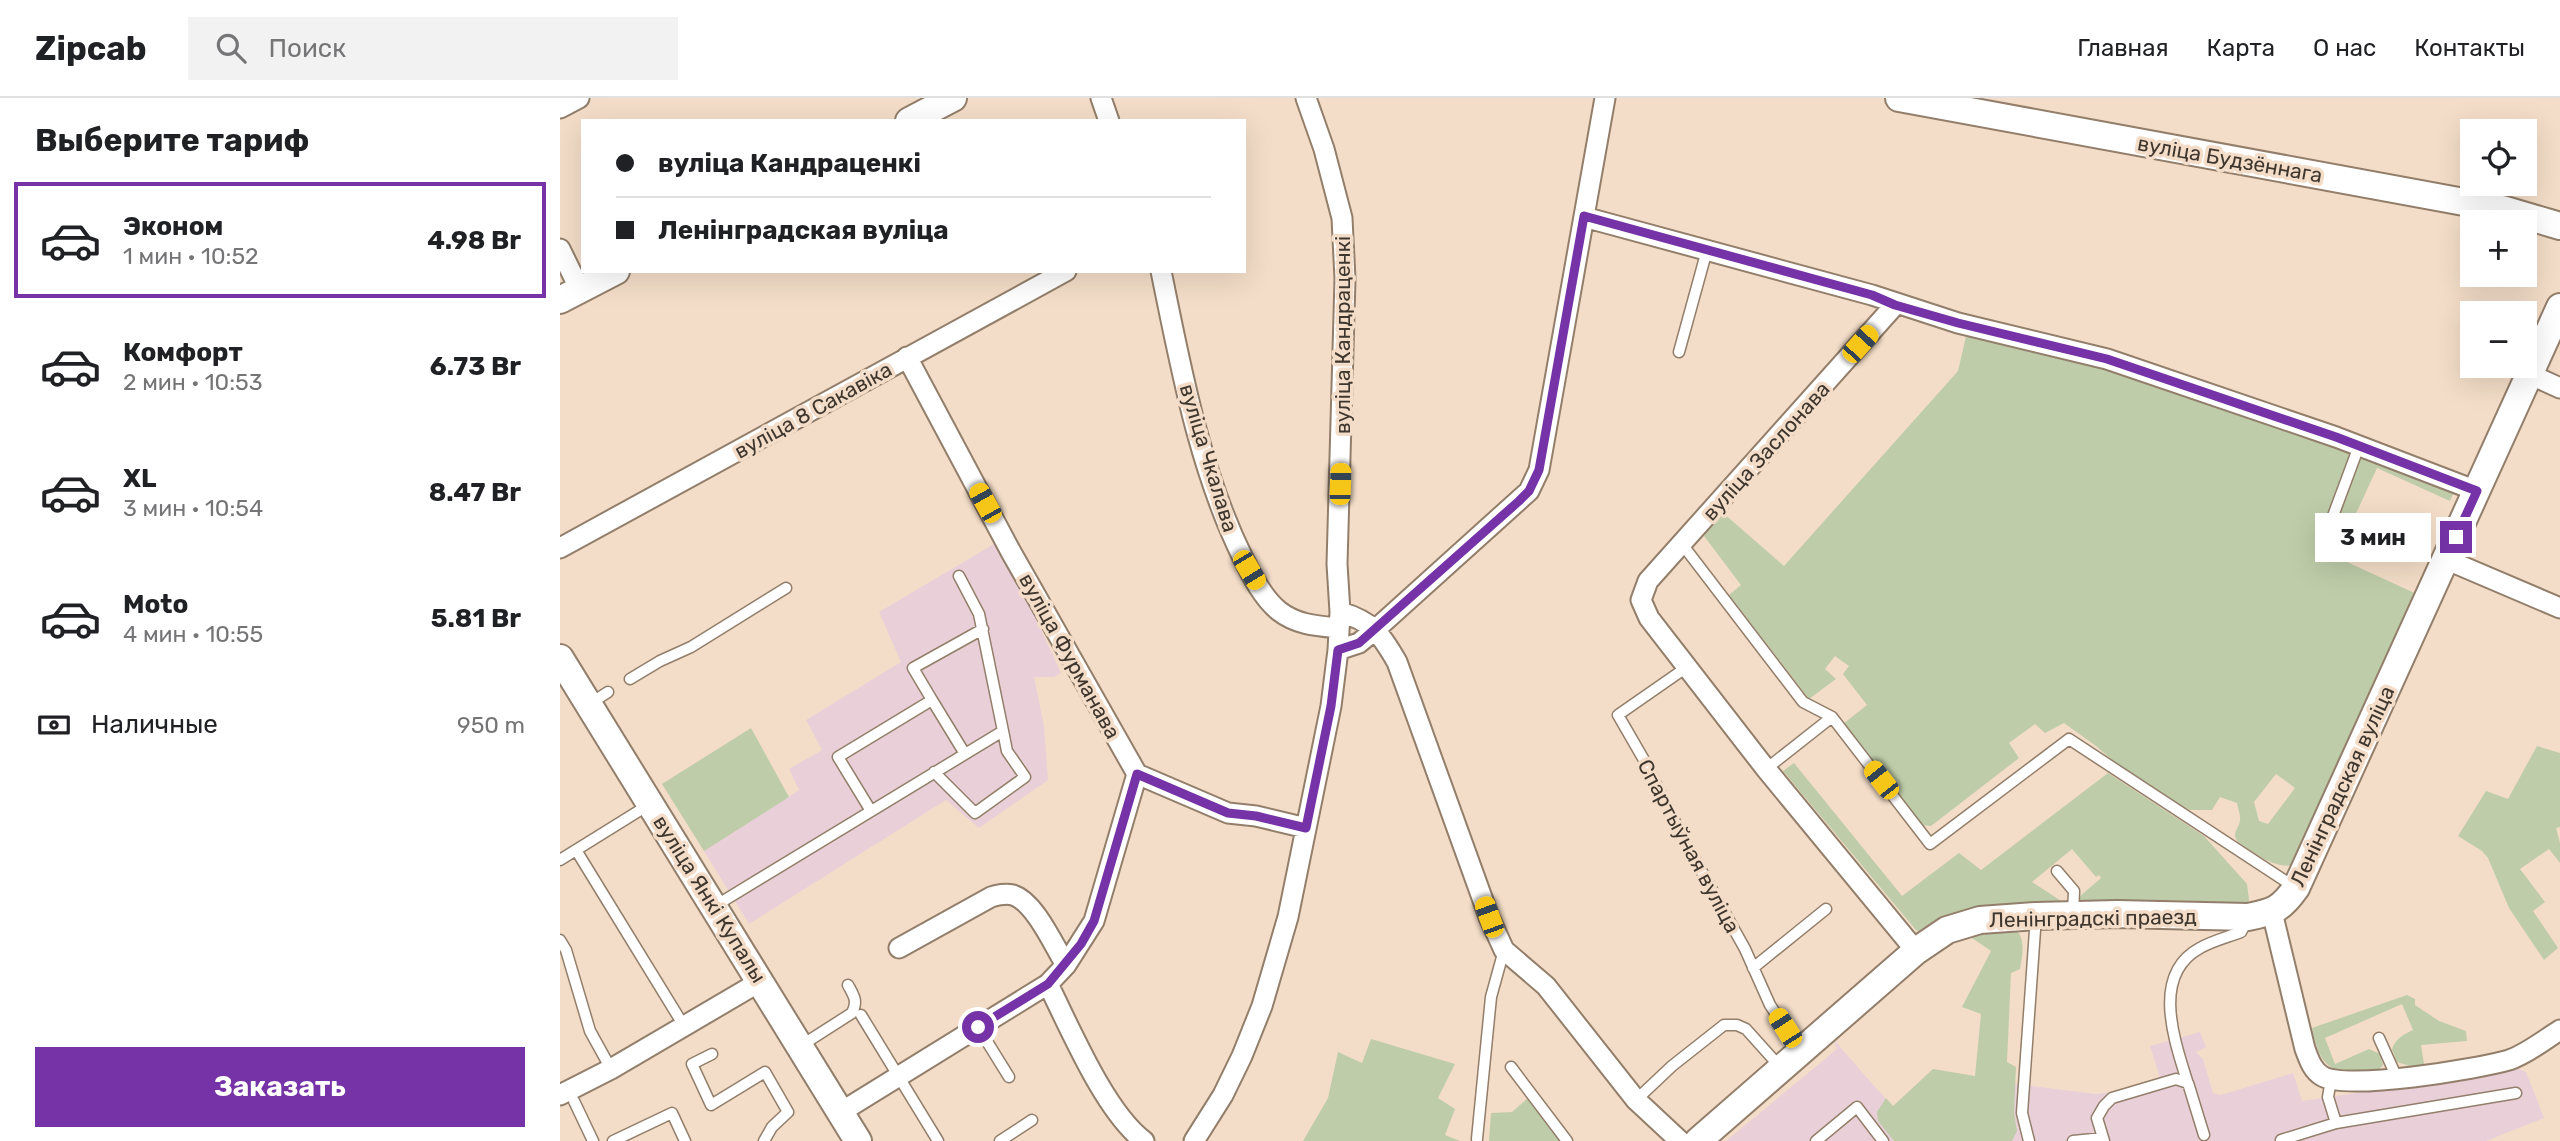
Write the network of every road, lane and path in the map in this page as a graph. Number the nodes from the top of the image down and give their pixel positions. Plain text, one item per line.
1 (579, 98) edge
2 (953, 98) edge
3 (1101, 98) edge
4 (1306, 98) edge
5 (1605, 98) edge
6 (1899, 98) edge
7 (560, 108) edge
8 (913, 119) edge
9 (1108, 119) edge
10 (1584, 216) junction
11 (2560, 226) edge
12 (560, 249) edge
13 (1707, 250) junction
14 (612, 273) edge
15 (1062, 273) edge
16 (1161, 273) edge
17 (570, 295) edge
18 (1895, 305) junction
19 (2560, 307) edge
20 (1679, 352) dead end
21 (2537, 357) edge
22 (907, 358) junction
23 (2527, 378) edge
24 (2537, 378) edge
25 (2560, 388) edge
26 (2359, 446) junction
27 (2477, 491) junction
28 (2330, 524) dead end
29 (1682, 544) junction
30 (560, 548) edge
31 (2445, 559) junction
32 (959, 576) dead end
33 (786, 588) dead end
34 (2560, 608) edge
35 (1340, 620) junction
36 (983, 629) junction
37 (1376, 629) junction
38 (1338, 650) junction
39 (560, 658) edge
40 (1686, 667) junction
41 (630, 679) dead end
42 (932, 700) junction
43 (1832, 717) junction
44 (1003, 731) junction
45 (965, 754) junction
46 (1766, 769) junction
47 (934, 772) junction
48 (1137, 774) junction
49 (651, 803) junction
50 (871, 811) junction
51 (1306, 828) junction
52 (576, 850) junction
53 (560, 860) edge
54 (2057, 870) dead end
55 (2296, 888) junction
56 (715, 906) junction
57 (1826, 908) dead end
58 (2260, 914) junction
59 (2073, 915) junction
60 (2036, 916) junction
61 (560, 940) edge
62 (899, 948) dead end
63 (1504, 950) junction
64 (1916, 951) junction
65 (1066, 965) junction
66 (1753, 968) junction
67 (761, 981) junction
68 (1048, 984) junction
69 (848, 985) dead end
70 (861, 1015) dead end
71 (684, 1026) junction
72 (978, 1027) junction
73 (2560, 1030) edge
74 (2379, 1038) dead end
75 (800, 1046) junction
76 (712, 1055) dead end
77 (1791, 1060) junction
78 (1511, 1067) dead end
79 (611, 1069) junction
80 (898, 1076) junction
81 (1009, 1077) dead end
82 (2397, 1079) junction
83 (2331, 1080) junction
84 (2188, 1084) junction
85 (2516, 1093) dead end
86 (567, 1098) edge
87 (1636, 1100) junction
88 (841, 1112) junction
89 (1032, 1120) dead end
90 (2336, 1123) junction
91 (2204, 1135) dead end
92 (1477, 1139) dead end
93 (2103, 1139) edge
94 (2281, 1140) edge
95 (593, 1141) edge
96 (613, 1141) edge
97 (685, 1141) edge
98 (764, 1141) edge
99 (858, 1141) edge
100 (938, 1141) edge
101 (1000, 1141) edge
102 (1144, 1141) edge
103 (1194, 1141) edge
104 (1567, 1141) edge
105 (1680, 1141) edge
106 (1698, 1141) edge
107 (1816, 1141) edge
108 (1882, 1141) edge
109 (2029, 1141) edge
110 (2073, 1141) edge

1 - 7 street
2 - 8 street
3 - 9 street
4 - 35 street, вуліца Кандраценкі
5 - 10 street
6 - 11 street, вуліца Будзённага
10 - 13 street
10 - 37 street
12 - 17 street
13 - 18 street
13 - 20 lane
14 - 17 street
15 - 22 street, вуліца 8 Сакавіка
16 - 35 street, вуліца Чкалава
18 - 26 street
18 - 29 street, вуліца Заслонава
19 - 21 street, Ленінградская вуліца
22 - 30 street, вуліца 8 Сакавіка
22 - 48 street, вуліца Фурманава
23 - 27 street, Ленінградская вуліца
24 - 25 street
26 - 27 street
26 - 28 lane
27 - 31 street, Ленінградская вуліца
29 - 40 street, вуліца Заслонава
29 - 43 lane
31 - 34 street
31 - 55 street, Ленінградская вуліца
32 - 36 lane
33 - 41 lane
35 - 37 street, вуліца Чкалава
35 - 38 street, вуліца Кандраценкі
36 - 42 lane
36 - 44 lane
37 - 38 street
37 - 63 street
38 - 51 street, вуліца Кандраценкі
39 - 49 street, вуліца Янкі Купалы
40 - 46 street
40 - 66 lane, Спартыўная вуліца
42 - 45 lane
42 - 50 lane
43 - 46 lane
43 - 55 lane
44 - 45 lane
44 - 47 lane
45 - 47 lane
46 - 64 street
47 - 50 lane
48 - 51 street
48 - 65 street
49 - 52 lane
49 - 56 street, вуліца Янкі Купалы
50 - 56 lane
51 - 103 street, вуліца Кандраценкі
52 - 53 lane
52 - 71 lane
54 - 59 lane
55 - 58 street, Ленінградская вуліца
56 - 67 street, вуліца Янкі Купалы
57 - 66 lane
58 - 59 street, Ленінградскі праезд
58 - 83 street
58 - 84 lane
59 - 60 street, Ленінградскі праезд
60 - 64 street, Ленінградскі праезд
60 - 109 lane
61 - 79 lane
62 - 65 street
63 - 87 street
63 - 92 lane
64 - 77 street, Ленінградскі праезд
65 - 68 street
66 - 77 lane, Спартыўная вуліца
67 - 71 street
67 - 75 street, вуліца Янкі Купалы
68 - 72 street
68 - 102 street
69 - 75 lane
70 - 80 lane
71 - 79 street
72 - 80 street
72 - 81 lane
73 - 82 street
74 - 82 lane
75 - 88 street, вуліца Янкі Купалы
76 - 98 lane
77 - 87 lane
77 - 106 street, Ленінградскі праезд
78 - 104 lane
79 - 86 street
80 - 88 street
80 - 100 lane
82 - 83 street
83 - 90 lane
84 - 91 lane
84 - 93 lane
85 - 90 lane
86 - 95 lane
87 - 105 street
88 - 99 street, вуліца Янкі Купалы
89 - 101 lane
90 - 94 lane
93 - 110 lane
96 - 97 lane
107 - 108 lane

